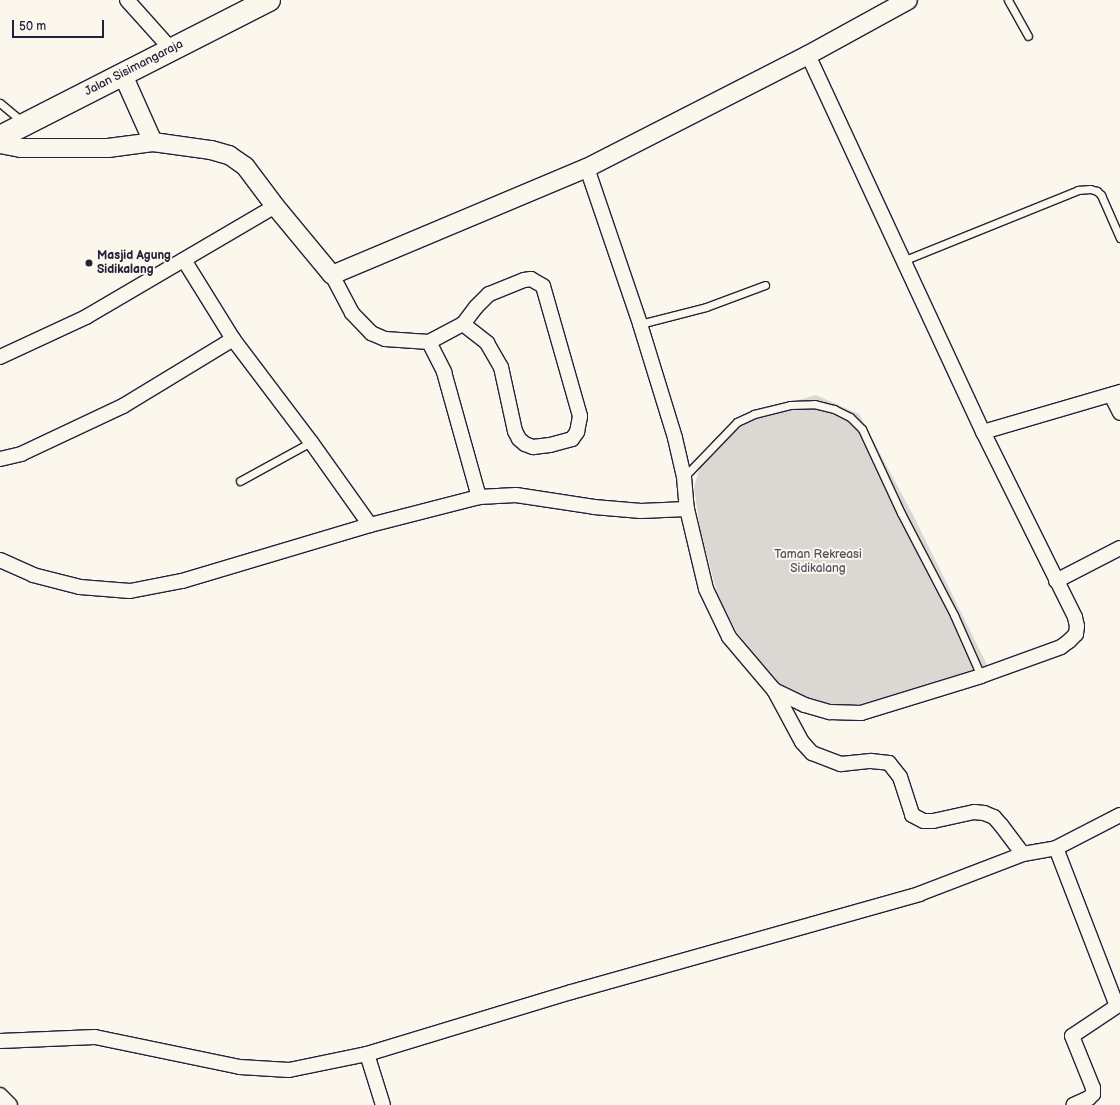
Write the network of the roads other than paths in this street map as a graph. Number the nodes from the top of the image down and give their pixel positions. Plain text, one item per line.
1 (127, 0) edge
2 (269, 0) edge
3 (908, 0) edge
4 (1008, 0) edge
5 (1028, 36) dead end
6 (171, 49) junction
7 (808, 55) junction
8 (123, 75) junction
9 (0, 103) edge
10 (26, 124) junction
11 (0, 137) edge
12 (153, 142) junction
13 (0, 144) edge
14 (587, 168) junction
15 (274, 206) junction
16 (1120, 238) edge
17 (184, 260) junction
18 (905, 260) junction
19 (332, 276) junction
20 (766, 285) dead end
21 (463, 324) junction
22 (640, 324) junction
23 (233, 339) junction
24 (429, 342) junction
25 (0, 357) edge
26 (1116, 394) edge
27 (1120, 413) edge
28 (983, 432) junction
29 (311, 442) junction
30 (0, 459) edge
31 (684, 477) junction
32 (240, 481) dead end
33 (479, 497) junction
34 (687, 509) junction
35 (370, 525) junction
36 (1120, 548) edge
37 (0, 560) edge
38 (1056, 580) junction
39 (981, 676) junction
40 (774, 690) junction
41 (1120, 815) edge
42 (1056, 848) junction
43 (1023, 854) junction
44 (0, 1041) edge
45 (367, 1054) junction
46 (0, 1095) edge
47 (10, 1105) edge
48 (383, 1105) edge
49 (1073, 1105) edge

1 - 6 street
2 - 6 highway, Jalan Sisimangaraja
3 - 7 street
4 - 5 lane
6 - 8 highway, Jalan Sisimangaraja
7 - 14 street
7 - 18 street
8 - 10 highway, Jalan Sisimangaraja
8 - 12 street
9 - 10 lane
10 - 11 highway, Jalan Sisimangaraja
12 - 13 street
12 - 15 street
14 - 19 street
14 - 22 street
15 - 17 street
15 - 19 street
16 - 18 lane
17 - 23 street
17 - 25 street
18 - 28 street
19 - 24 street
20 - 22 lane
21 - 21 street
21 - 24 street
22 - 31 street
23 - 29 street
23 - 30 street
24 - 33 street
26 - 27 street
26 - 28 street
28 - 38 street
29 - 32 lane
29 - 35 street
31 - 34 street
31 - 39 lane
33 - 34 street
33 - 35 street
34 - 40 street
35 - 37 street
36 - 38 street
38 - 39 street
39 - 40 street
40 - 43 street
41 - 42 street
42 - 43 street
42 - 49 street
43 - 45 street
44 - 45 street
45 - 48 street
46 - 47 street

